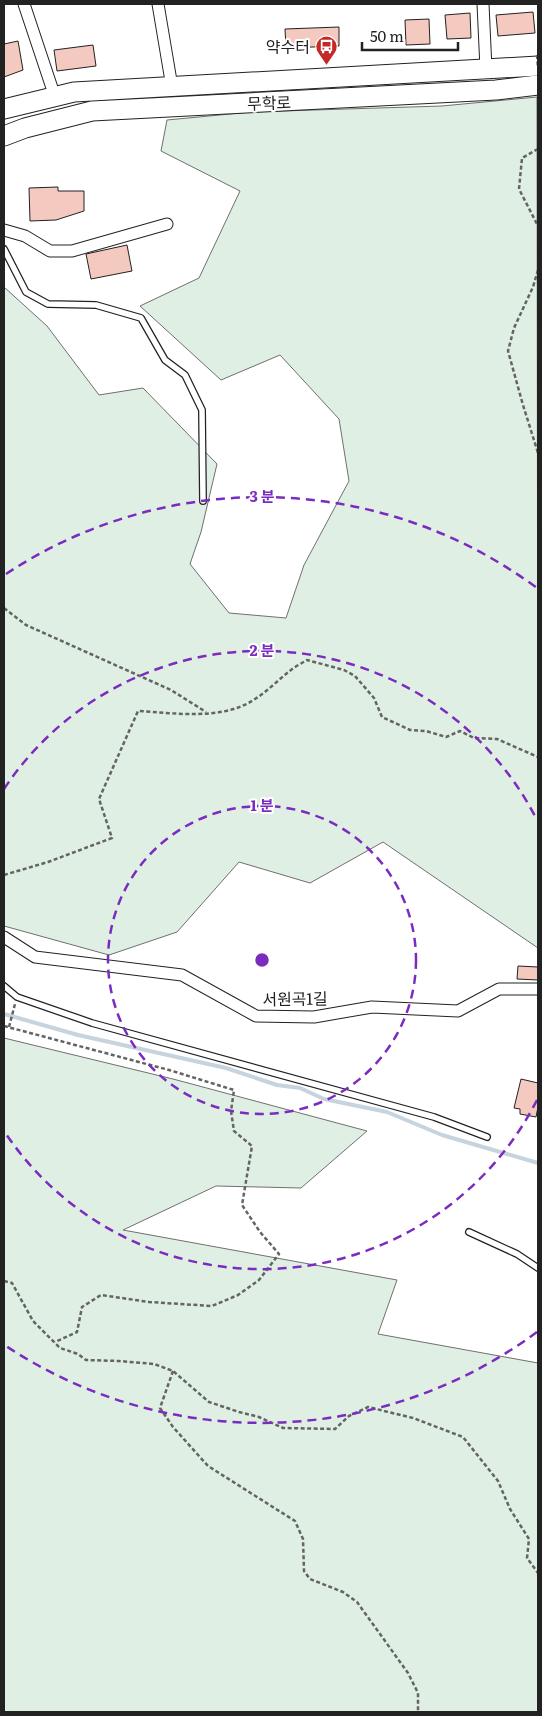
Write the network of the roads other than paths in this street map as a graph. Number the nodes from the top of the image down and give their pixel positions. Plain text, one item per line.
1 (24, 4) edge
2 (158, 4) edge
3 (482, 4) edge
4 (538, 63) edge
5 (486, 69) junction
6 (538, 85) edge
7 (172, 87) junction
8 (55, 97) junction
9 (4, 109) edge
10 (4, 136) edge
11 (167, 224) dead end
12 (4, 230) edge
13 (4, 250) edge
14 (203, 501) dead end
15 (4, 937) edge
16 (4, 986) edge
17 (538, 989) edge
18 (487, 1137) dead end
19 (469, 1232) dead end
20 (538, 1268) edge

1 - 8 street
2 - 7 street
3 - 5 street
4 - 5 main road, 무학로
5 - 7 main road, 무학로
6 - 10 main road, 무학로
7 - 8 main road, 무학로
8 - 9 main road, 무학로
11 - 12 street
13 - 14 lane
15 - 17 street, 서원곡1길
16 - 18 lane
19 - 20 lane

